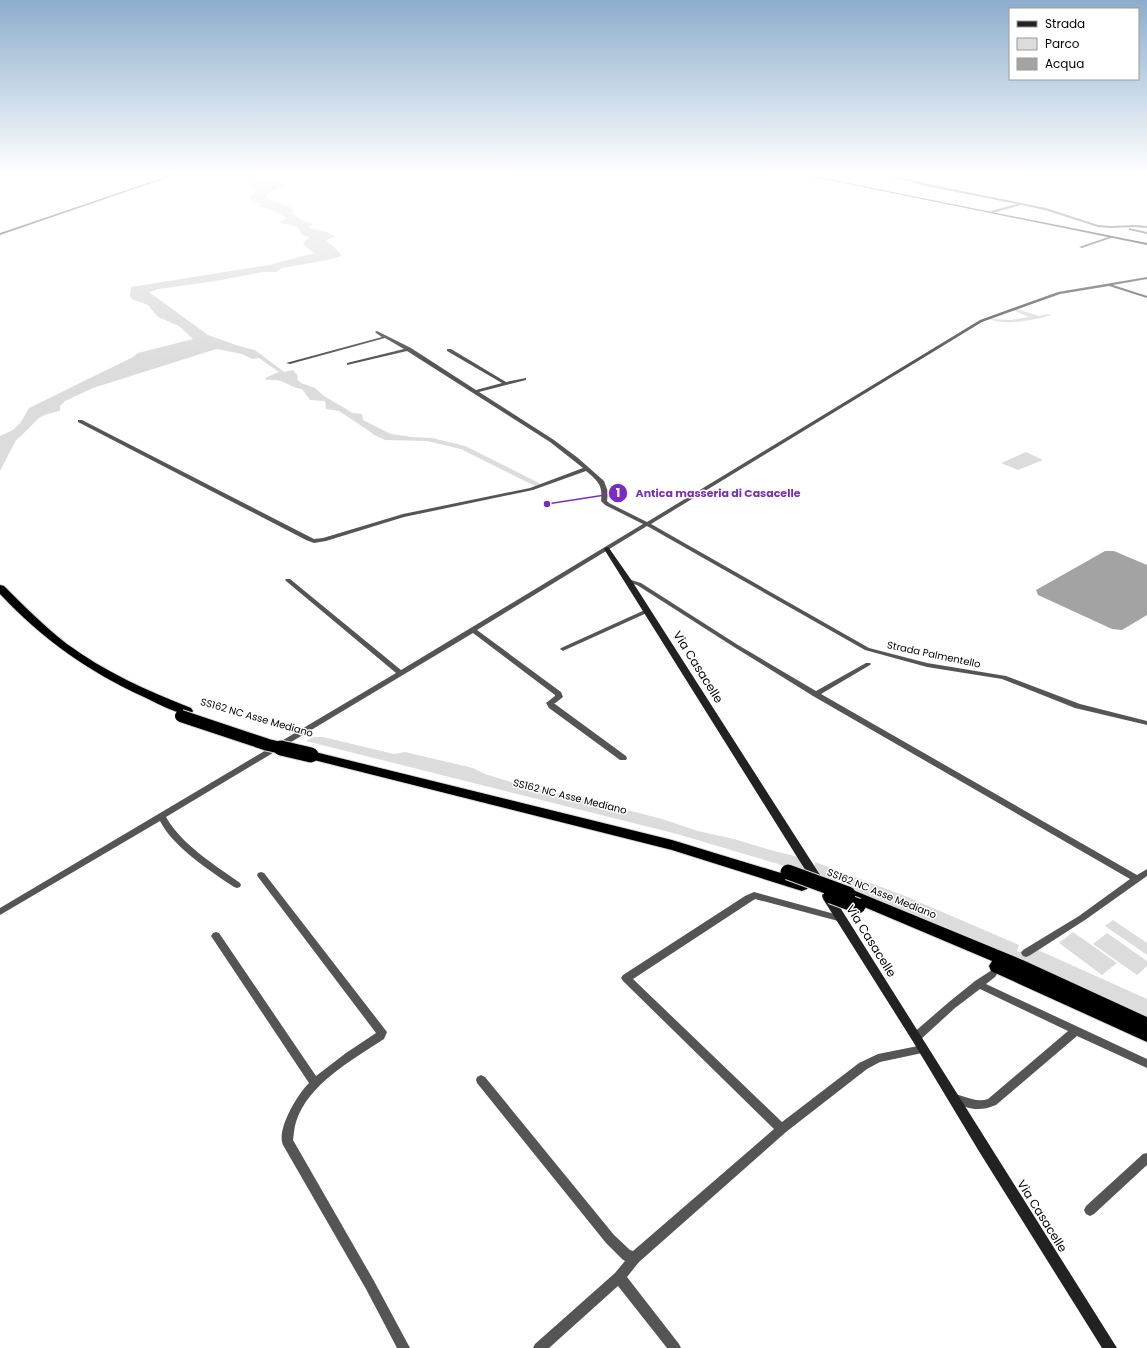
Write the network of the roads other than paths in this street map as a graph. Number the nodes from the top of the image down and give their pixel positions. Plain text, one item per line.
1 (1112, 236) joint
2 (1147, 244) edge
3 (1081, 247) dead end
4 (1147, 278) edge
5 (1108, 285) junction
6 (1147, 297) edge
7 (377, 332) dead end
8 (385, 337) junction
9 (409, 349) junction
10 (449, 350) dead end
11 (288, 363) dead end
12 (349, 364) dead end
13 (524, 379) dead end
14 (506, 384) junction
15 (475, 392) junction
16 (80, 421) dead end
17 (586, 469) junction
18 (647, 525) junction
19 (607, 549) junction
20 (288, 580) dead end
21 (628, 581) junction
22 (1, 593) edge
23 (647, 611) junction
24 (474, 630) junction
25 (563, 649) dead end
26 (868, 664) dead end
27 (401, 673) junction
28 (816, 694) junction
29 (1147, 723) edge
30 (314, 752) junction
31 (623, 758) dead end
32 (162, 817) junction
33 (1147, 872) edge
34 (261, 875) dead end
35 (1136, 879) junction
36 (237, 885) dead end
37 (0, 912) edge
38 (842, 919) junction
39 (216, 936) dead end
40 (1026, 952) tunnel mouth
41 (992, 974) dead end
42 (978, 984) junction
43 (1147, 1025) edge
44 (1076, 1031) junction
45 (1147, 1035) edge
46 (916, 1037) junction
47 (923, 1049) junction
48 (1147, 1064) edge
49 (481, 1080) dead end
50 (315, 1083) junction
51 (952, 1097) junction
52 (782, 1129) junction
53 (1147, 1158) edge
54 (1090, 1210) dead end
55 (635, 1258) junction
56 (619, 1278) junction
57 (404, 1348) edge
58 (539, 1348) edge
59 (675, 1348) edge
60 (1110, 1348) edge

1 - 2 street
1 - 3 street
4 - 5 street
5 - 6 street
5 - 18 street
7 - 8 street
8 - 9 street
8 - 11 street
9 - 12 street
9 - 15 street
10 - 14 street
13 - 14 street
14 - 15 street
15 - 17 street
16 - 17 street
17 - 18 street, Strada Palmentello
18 - 19 street
18 - 29 street, Strada Palmentello
19 - 21 street, Via Casacelle
19 - 24 street
20 - 27 street
21 - 23 street, Via Casacelle
21 - 28 street
22 - 30 highway, SS162 NC Asse Mediano, bridge
23 - 25 street
23 - 38 street, Via Casacelle
24 - 27 street
24 - 31 street
26 - 28 street
27 - 32 street
28 - 35 street
30 - 43 highway, SS162 NC Asse Mediano, bridge
30 - 45 highway, SS162 NC Asse Mediano, bridge
32 - 36 street
32 - 37 street
33 - 35 street
34 - 50 street
35 - 40 street
38 - 46 street, Via Casacelle
38 - 52 street
39 - 50 street
41 - 42 street
42 - 44 street
42 - 46 street
44 - 48 street
44 - 51 street
46 - 47 street, Via Casacelle
47 - 51 street, Via Casacelle
47 - 52 street
49 - 55 street
50 - 57 street
51 - 60 street, Via Casacelle
52 - 55 street
53 - 54 street
55 - 56 street
56 - 58 street
56 - 59 street

